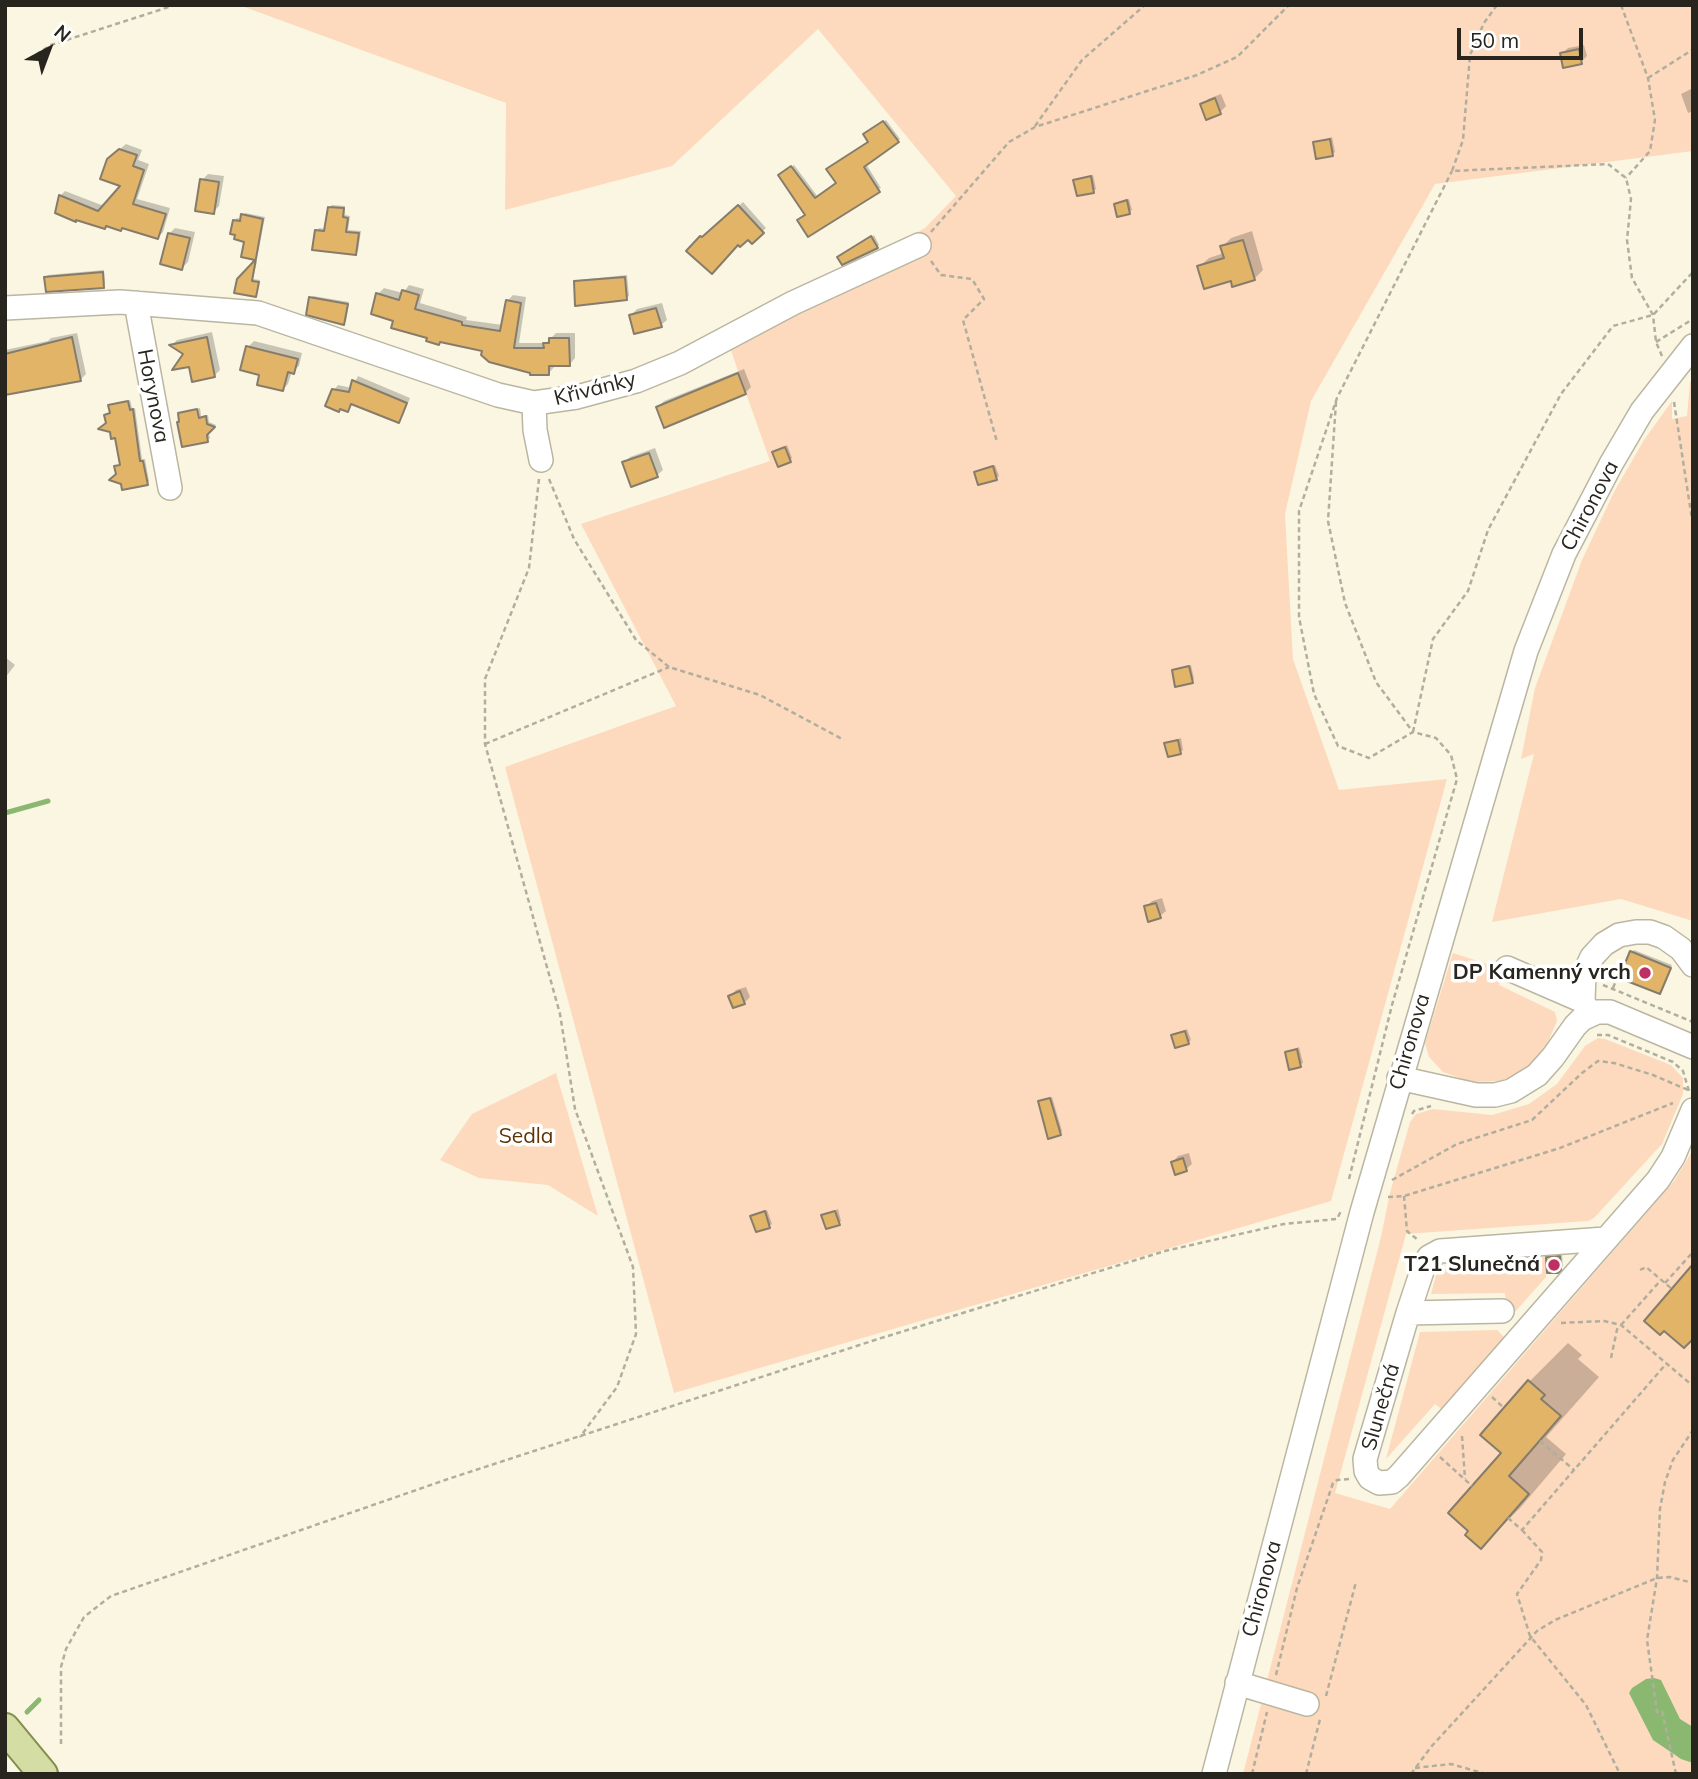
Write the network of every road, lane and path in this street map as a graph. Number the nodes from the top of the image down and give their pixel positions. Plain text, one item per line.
1 (175, 5) edge
2 (1145, 5) edge
3 (1289, 5) edge
4 (1497, 5) edge
5 (1621, 5) edge
6 (1692, 50) edge
7 (29, 59) dead end
8 (1648, 78) junction
9 (1035, 127) junction
10 (1452, 171) junction
11 (1626, 178) junction
12 (919, 246) junction
13 (1693, 272) edge
14 (136, 303) junction
15 (5, 308) edge
16 (1653, 314) junction
17 (1693, 319) edge
18 (1656, 342) junction
19 (1693, 346) edge
20 (1670, 373) junction
21 (1337, 398) junction
22 (534, 403) junction
23 (997, 442) dead end
24 (541, 460) junction
25 (170, 488) dead end
26 (1693, 526) edge
27 (669, 667) junction
28 (1413, 732) junction
29 (844, 740) dead end
30 (485, 744) junction
31 (1693, 965) edge
32 (1507, 968) dead end
33 (1620, 971) dead end
34 (1583, 977) junction
35 (1612, 989) junction
36 (1586, 1007) junction
37 (1693, 1022) edge
38 (1693, 1047) edge
39 (1399, 1078) junction
40 (1686, 1101) edge
41 (1390, 1180) dead end
42 (1349, 1181) dead end
43 (1404, 1196) junction
44 (1385, 1198) dead end
45 (1352, 1210) junction
46 (1407, 1231) dead end
47 (1605, 1239) junction
48 (1693, 1252) edge
49 (1640, 1270) dead end
50 (1661, 1280) junction
51 (1665, 1283) junction
52 (1672, 1289) dead end
53 (1502, 1311) dead end
54 (1408, 1313) junction
55 (1558, 1324) dead end
56 (1620, 1325) junction
57 (1611, 1357) dead end
58 (1666, 1364) junction
59 (1693, 1386) edge
60 (1487, 1392) dead end
61 (1504, 1408) dead end
62 (1693, 1430) edge
63 (1462, 1434) dead end
64 (580, 1437) junction
65 (1540, 1441) dead end
66 (1434, 1452) dead end
67 (1574, 1470) junction
68 (1366, 1471) junction
69 (1465, 1479) junction
70 (1472, 1486) dead end
71 (1508, 1518) dead end
72 (1522, 1530) junction
73 (1657, 1578) junction
74 (1356, 1582) dead end
75 (1693, 1583) edge
76 (1530, 1636) junction
77 (1237, 1683) junction
78 (1272, 1693) junction
79 (1319, 1703) junction
80 (9, 1732) edge
81 (61, 1744) dead end
82 (1415, 1768) junction
83 (43, 1774) edge
84 (56, 1774) edge
85 (1214, 1774) edge
86 (1252, 1774) edge
87 (1306, 1774) edge
88 (1411, 1774) edge
89 (1486, 1774) edge
90 (1619, 1774) edge
91 (1676, 1774) edge

1 - 7 path
2 - 9 path
3 - 9 path
4 - 10 path
5 - 8 path
6 - 8 path
8 - 11 path
9 - 12 path
10 - 11 path
10 - 21 path
11 - 16 path
12 - 22 street, Křivánky
12 - 23 path
13 - 16 path
14 - 15 street, Křivánky
14 - 22 street, Křivánky
14 - 25 street, Horynova
16 - 18 path
16 - 28 path
17 - 18 path
18 - 20 path
19 - 20 street, Chironova
20 - 26 path
20 - 39 street, Chironova
21 - 28 path
21 - 28 path
22 - 24 street
24 - 27 path
24 - 30 path
27 - 29 path
27 - 30 path
28 - 42 path
30 - 64 path
31 - 34 street
32 - 36 street
33 - 35 path
34 - 35 path
34 - 36 street
35 - 37 path
36 - 38 street
36 - 39 street
39 - 45 street, Chironova
40 - 41 path
40 - 43 path
40 - 47 street, Slunečná
43 - 44 path
43 - 46 path
45 - 64 path
45 - 77 street, Chironova
47 - 54 street, Slunečná
47 - 68 street, Slunečná
48 - 51 path
49 - 50 path
50 - 51 path
50 - 56 path
51 - 52 path
53 - 54 street
54 - 68 street, Slunečná
55 - 56 path
56 - 57 path
56 - 58 path
58 - 59 path
58 - 67 path
60 - 61 path
62 - 73 path
63 - 69 path
64 - 81 path
65 - 67 path
66 - 69 path
67 - 72 path
68 - 78 path
69 - 70 path
71 - 72 path
72 - 76 path
73 - 75 path
73 - 76 path
73 - 91 path
74 - 79 path
76 - 82 path
76 - 90 path
77 - 78 street
77 - 85 street, Chironova
78 - 79 street
78 - 86 path
79 - 87 path
80 - 83 main road
80 - 84 street
82 - 88 path
82 - 89 path

